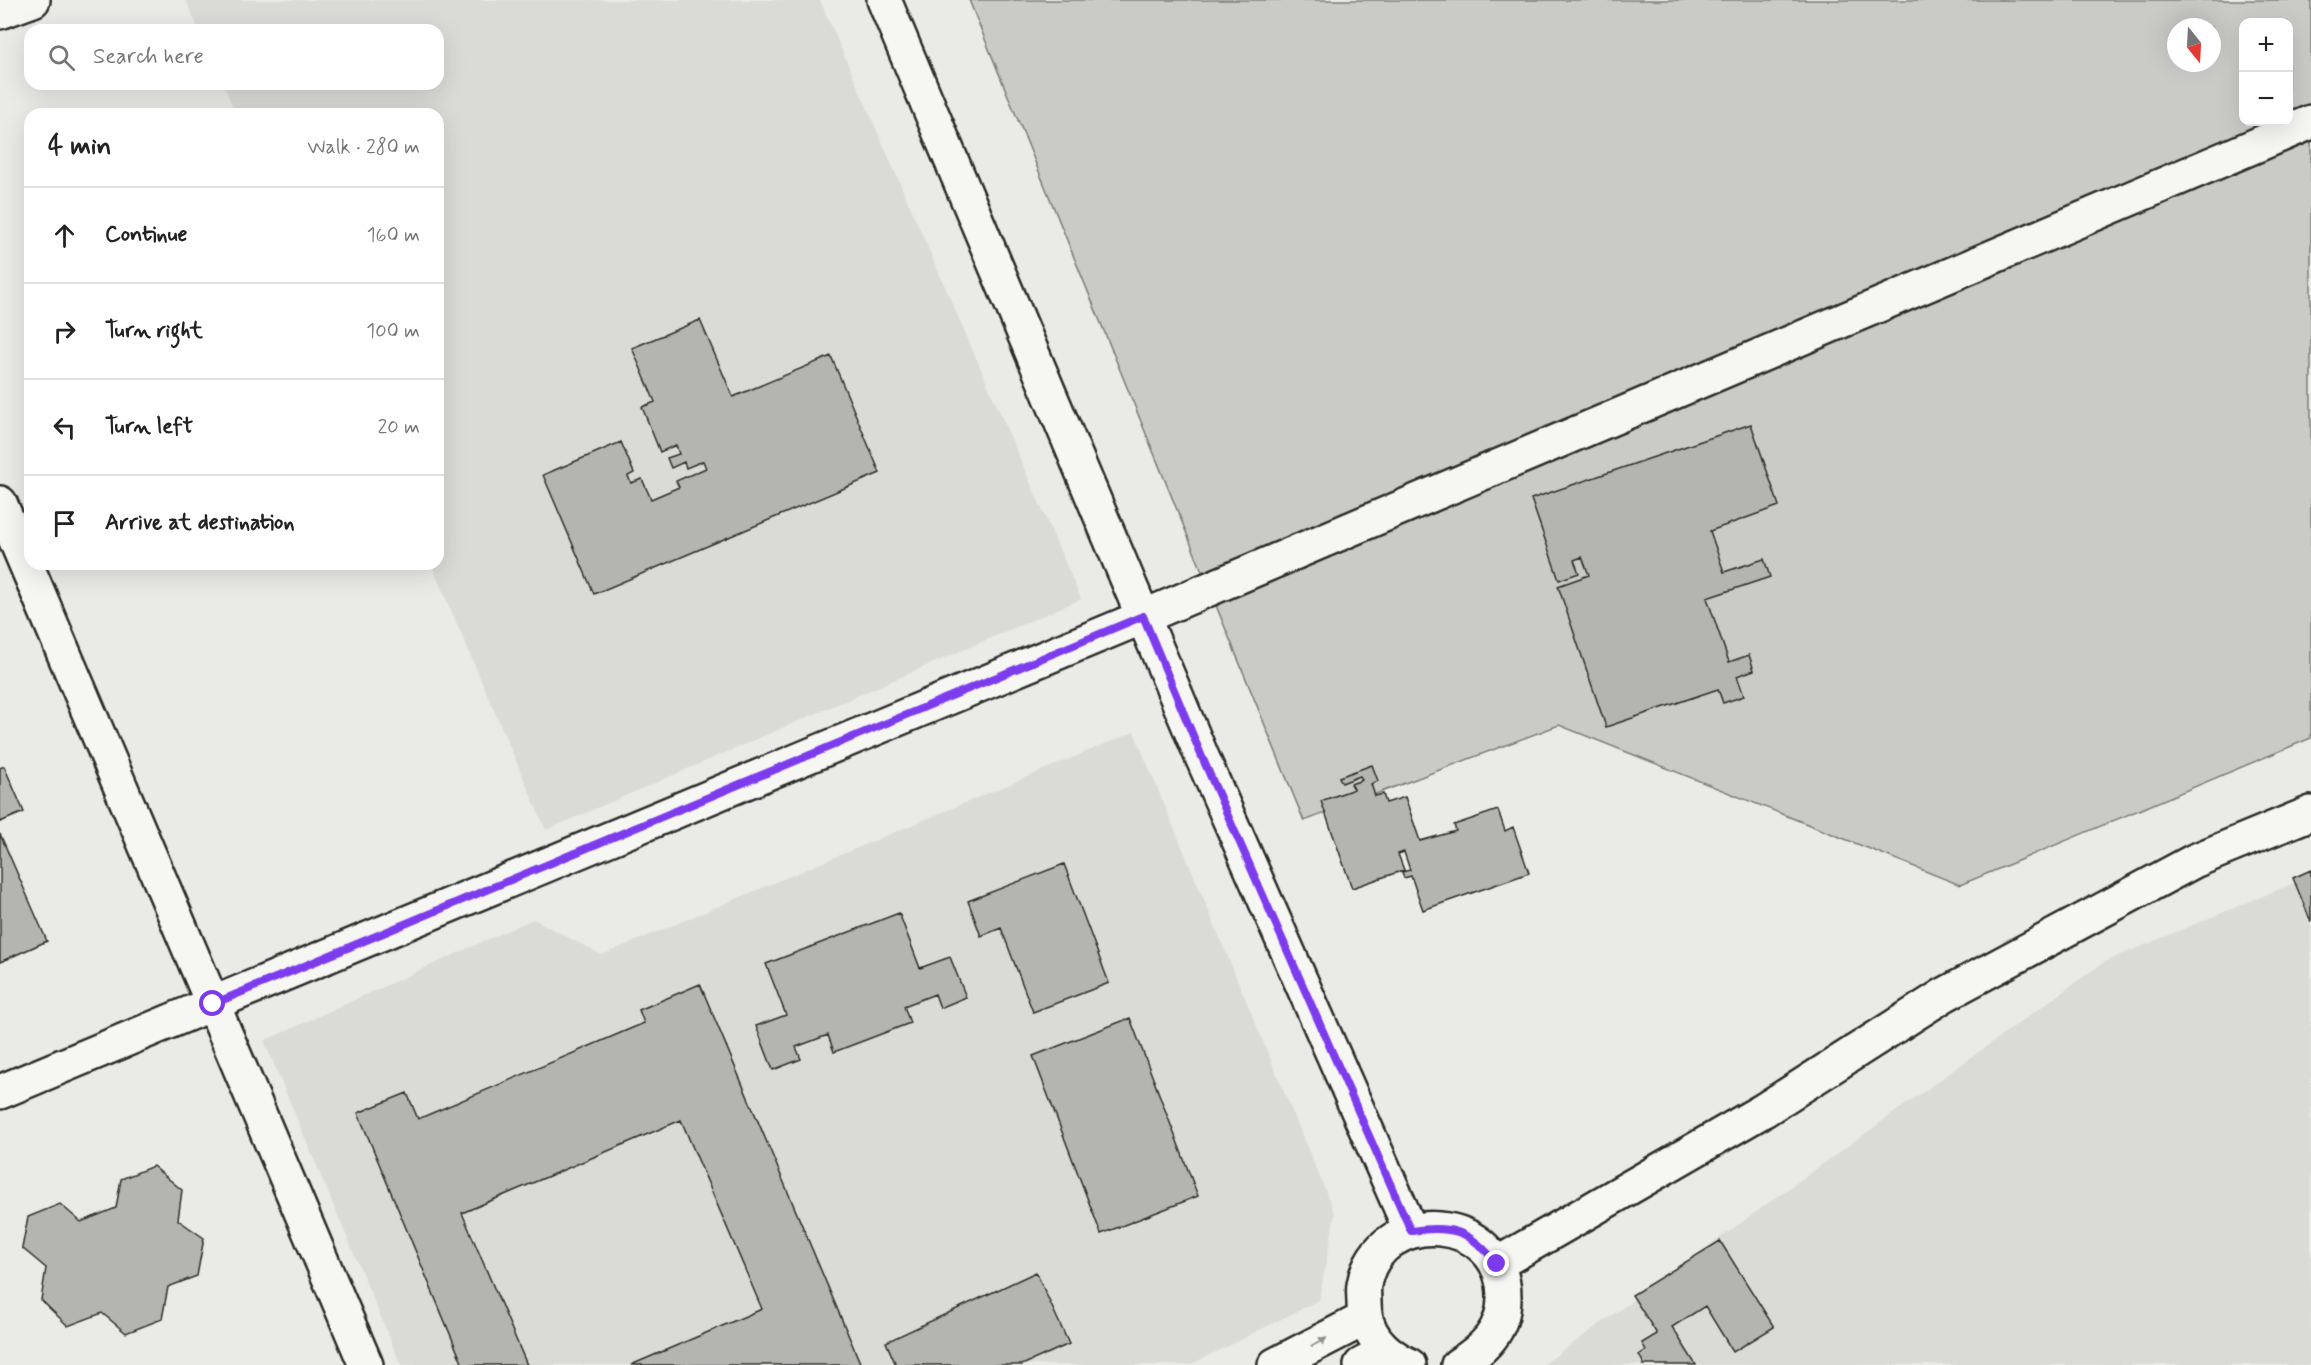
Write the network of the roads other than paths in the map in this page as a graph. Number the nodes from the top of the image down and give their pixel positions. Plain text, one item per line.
1 (33, 0) edge
2 (884, 0) edge
3 (0, 12) edge
4 (2311, 122) edge
5 (0, 502) edge
6 (24, 559) edge
7 (29, 570) edge
8 (1143, 616) junction
9 (2311, 813) edge
10 (213, 1004) junction
11 (0, 1092) edge
12 (1411, 1231) junction
13 (1497, 1264) junction
14 (1364, 1319) junction
15 (1385, 1361) edge
16 (1467, 1362) edge
17 (366, 1365) edge
18 (1275, 1365) edge

1 - 3 street
2 - 8 street
4 - 8 street
5 - 6 street
7 - 10 street
8 - 10 street
8 - 12 street
9 - 13 street
10 - 11 street
10 - 17 street
12 - 13 street
12 - 14 street
13 - 16 street
14 - 15 street
18 -> 14 street

